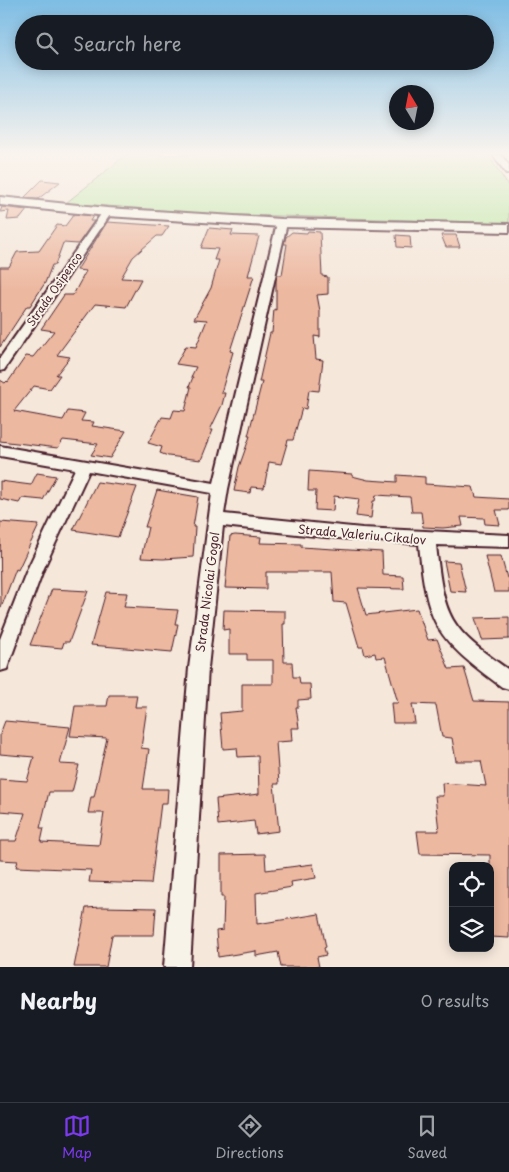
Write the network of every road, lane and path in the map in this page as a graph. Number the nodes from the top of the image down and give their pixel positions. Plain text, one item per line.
1 (0, 201) edge
2 (107, 212) junction
3 (282, 223) junction
4 (509, 228) edge
5 (0, 367) edge
6 (0, 451) edge
7 (84, 466) junction
8 (220, 489) junction
9 (215, 519) junction
10 (427, 540) junction
11 (509, 541) edge
12 (0, 663) edge
13 (509, 681) edge
14 (177, 967) edge

1 - 2 main road
2 - 3 main road
2 - 5 street, Strada Osipenco
3 - 4 main road
3 - 8 street, Strada Nicolai Gogol
6 - 7 street
7 - 8 street
7 - 12 street
8 - 9 street, Strada Nicolai Gogol
9 - 10 street, Strada Valeriu Cikalov
9 - 14 street, Strada Nicolai Gogol
10 - 11 street, Strada Valeriu Cikalov
10 - 13 street

